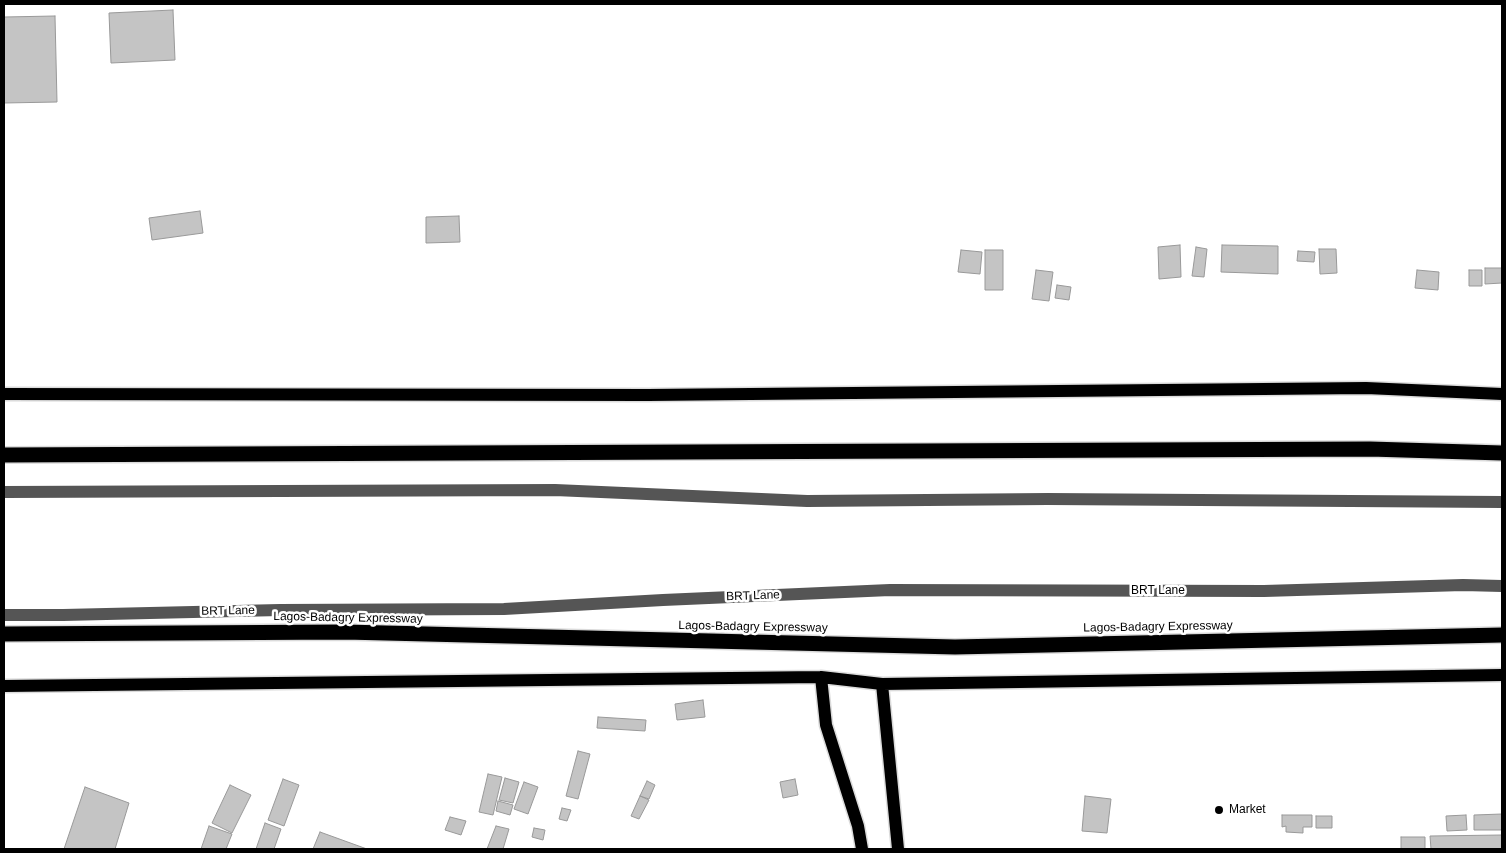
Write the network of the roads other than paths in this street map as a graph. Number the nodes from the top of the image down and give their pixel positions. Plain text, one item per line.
1 (4, 394) edge
2 (1502, 394) edge
3 (1502, 453) edge
4 (4, 455) edge
5 (4, 492) edge
6 (1502, 502) edge
7 (1502, 586) edge
8 (4, 615) edge
9 (4, 634) edge
10 (1502, 635) edge
11 (1502, 675) edge
12 (821, 677) junction
13 (882, 684) junction
14 (4, 686) edge
15 (862, 849) edge
16 (898, 849) edge

1 - 2 main road
3 - 4 highway
5 - 6 lane
7 - 8 lane, BRT Lane
9 - 10 highway, Lagos-Badagry Expressway
11 - 13 main road
12 - 13 main road
12 - 14 main road
12 - 15 main road
13 - 16 main road

